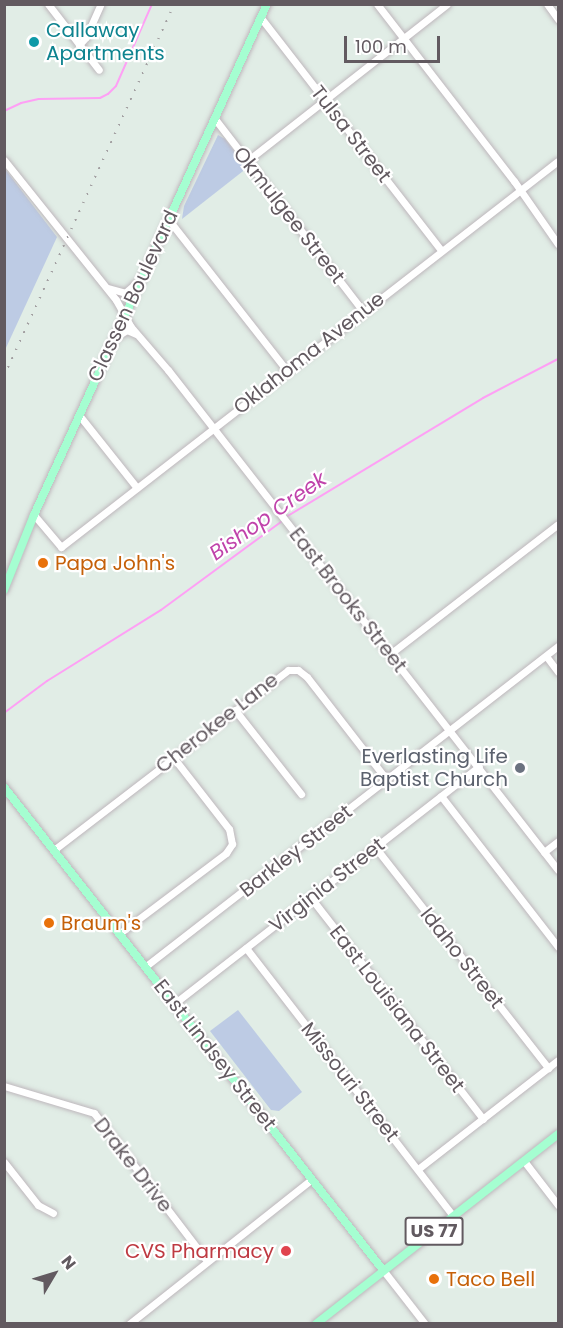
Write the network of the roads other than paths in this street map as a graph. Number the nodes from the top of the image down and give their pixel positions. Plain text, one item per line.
1 (48, 4) edge
2 (102, 4) edge
3 (267, 4) edge
4 (377, 4) edge
5 (447, 4) edge
6 (547, 4) edge
7 (261, 18) junction
8 (558, 19) edge
9 (403, 38) junction
10 (79, 45) junction
11 (99, 70) dead end
12 (325, 100) junction
13 (215, 118) junction
14 (4, 159) edge
15 (247, 161) junction
16 (558, 161) edge
17 (520, 190) junction
18 (168, 219) junction
19 (558, 244) edge
20 (441, 250) junction
21 (142, 278) junction
22 (105, 287) junction
23 (363, 311) junction
24 (124, 316) junction
25 (139, 336) junction
26 (114, 338) junction
27 (287, 371) junction
28 (79, 415) junction
29 (213, 428) junction
30 (137, 488) junction
31 (34, 515) junction
32 (558, 524) edge
33 (4, 590) edge
34 (558, 646) edge
35 (390, 654) junction
36 (546, 656) junction
37 (558, 672) edge
38 (235, 710) junction
39 (451, 730) junction
40 (173, 757) junction
41 (479, 766) junction
42 (387, 780) junction
43 (4, 787) edge
44 (301, 794) dead end
45 (441, 796) junction
46 (558, 841) edge
47 (375, 847) junction
48 (55, 849) junction
49 (544, 852) junction
50 (558, 870) edge
51 (311, 898) junction
52 (120, 933) junction
53 (558, 947) edge
54 (246, 948) junction
55 (146, 966) junction
56 (175, 1003) junction
57 (558, 1060) edge
58 (548, 1068) junction
59 (4, 1086) edge
60 (483, 1119) junction
61 (558, 1134) edge
62 (524, 1161) junction
63 (4, 1162) edge
64 (418, 1169) junction
65 (312, 1179) junction
66 (558, 1205) edge
67 (53, 1213) dead end
68 (453, 1216) junction
69 (207, 1261) junction
70 (383, 1270) junction
71 (129, 1323) edge
72 (316, 1323) edge
73 (425, 1323) edge

1 - 10 street
2 - 10 street
3 - 7 main road, Classen Boulevard
4 - 9 street
5 - 9 street
6 - 8 street
7 - 12 street, Tulsa Street
7 - 13 main road, Classen Boulevard
9 - 12 street
9 - 17 street
10 - 11 street
12 - 15 street
12 - 20 street, Tulsa Street
13 - 15 street, Okmulgee Street
13 - 18 main road, Classen Boulevard
14 - 22 street, East Brooks Street
15 - 23 street, Okmulgee Street
16 - 17 street, Oklahoma Avenue
17 - 19 street
17 - 20 street, Oklahoma Avenue
18 - 21 main road, Classen Boulevard
18 - 27 street
20 - 23 street, Oklahoma Avenue
21 - 22 street
21 - 24 main road, Classen Boulevard
22 - 24 street, East Brooks Street
23 - 27 street, Oklahoma Avenue
24 - 25 street, East Brooks Street
24 - 26 main road, Classen Boulevard
25 - 26 street
25 - 29 street, East Brooks Street
26 - 28 main road, Classen Boulevard
27 - 29 street, Oklahoma Avenue
28 - 30 street
28 - 31 main road, Classen Boulevard
29 - 30 street, Oklahoma Avenue
29 - 35 street, East Brooks Street
30 - 31 street, Oklahoma Avenue
31 - 33 main road, Classen Boulevard
32 - 35 street
34 - 36 street, Barkley Street
35 - 39 street, East Brooks Street
36 - 37 street
36 - 39 street, Barkley Street
38 - 40 street, Cherokee Lane
38 - 42 street, Cherokee Lane
38 - 44 street
39 - 41 street, East Brooks Street
39 - 42 street, Barkley Street
40 - 48 street, Cherokee Lane
40 - 52 street
41 - 45 street, Virginia Street
41 - 49 street, East Brooks Street
42 - 55 street, Barkley Street
43 - 48 main road, East Lindsey Street
45 - 47 street, Virginia Street
45 - 53 street
46 - 49 street
47 - 51 street, Virginia Street
47 - 58 street, Idaho Street
48 - 52 main road, East Lindsey Street
49 - 50 street, East Brooks Street
51 - 54 street, Virginia Street
51 - 60 street, East Louisiana Street
52 - 55 main road, East Lindsey Street
54 - 56 street, Virginia Street
54 - 64 street, Missouri Street
55 - 56 main road, East Lindsey Street
56 - 65 main road, East Lindsey Street
57 - 58 street
58 - 60 street
59 - 69 street, Drake Drive
60 - 64 street
61 - 62 main road, US 77
62 - 66 street
62 - 68 main road, US 77
63 - 67 street
64 - 68 street, Missouri Street
65 - 69 street
65 - 70 main road, East Lindsey Street
68 - 70 main road, US 77
69 - 71 street
70 - 72 main road, US 77
70 - 73 street, East Lindsey Street

